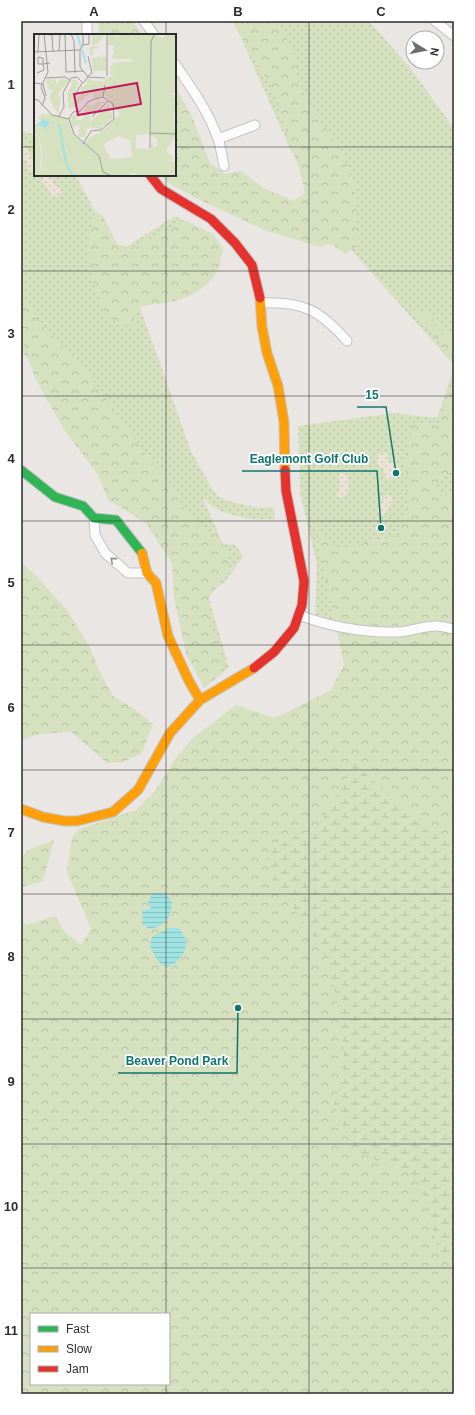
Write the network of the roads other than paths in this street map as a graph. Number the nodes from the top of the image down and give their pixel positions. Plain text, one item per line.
1 (88, 21) edge
2 (144, 21) edge
3 (435, 21) edge
4 (87, 34) edge
5 (153, 34) edge
6 (454, 36) edge
7 (176, 65) edge
8 (255, 125) dead end
9 (218, 139) junction
10 (224, 166) dead end
11 (151, 176) edge
12 (261, 303) junction
13 (347, 341) dead end
14 (21, 470) edge
15 (94, 518) junction
16 (147, 573) junction
17 (299, 615) junction
18 (454, 629) edge
19 (200, 700) junction
20 (21, 809) edge

1 - 4 street
2 - 5 street
3 - 6 street
7 - 9 street
8 - 9 street
9 - 10 street
11 - 12 street
12 - 13 street
12 - 17 street
14 - 15 street
15 - 16 street
16 -> 15 street
16 - 19 street
17 - 18 street
17 - 19 street
19 - 20 street

